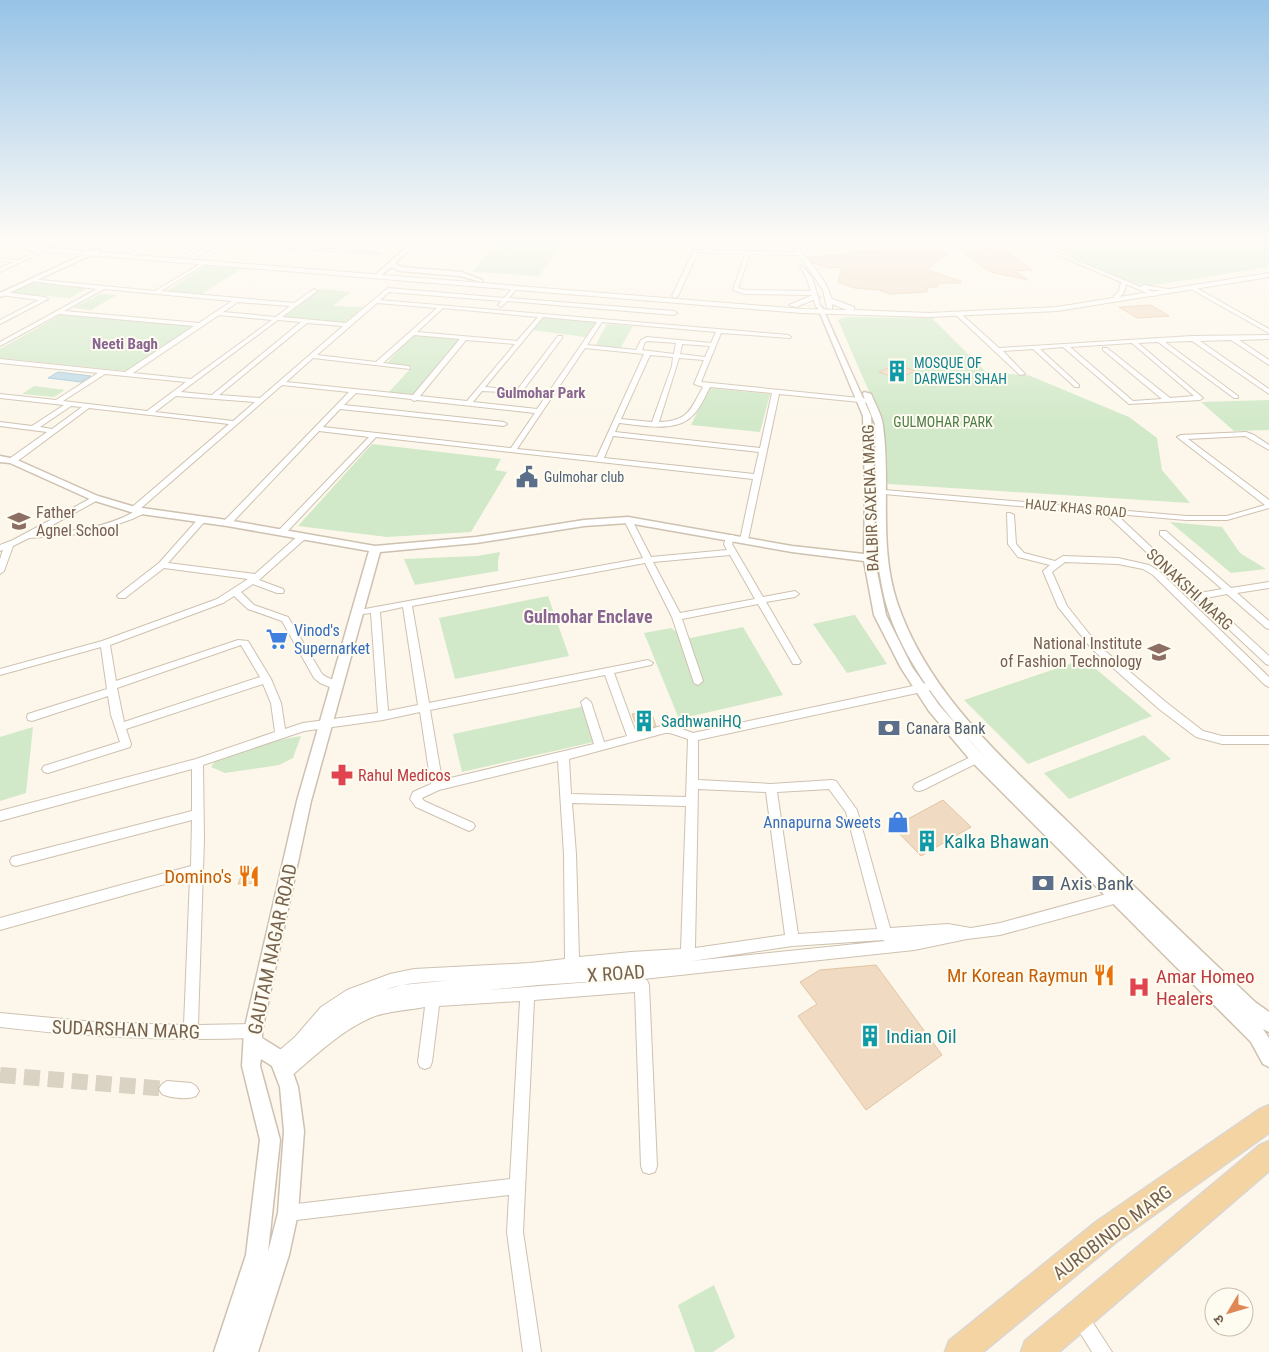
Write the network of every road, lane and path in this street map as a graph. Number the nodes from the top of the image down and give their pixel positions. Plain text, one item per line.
1 (41, 300) edge
2 (80, 300) edge
3 (237, 300) edge
4 (238, 300) edge
5 (301, 300) edge
6 (494, 300) edge
7 (677, 300) edge
8 (712, 300) edge
9 (729, 300) edge
10 (798, 300) edge
11 (821, 300) edge
12 (822, 300) edge
13 (1088, 300) edge
14 (1109, 300) edge
15 (1214, 300) edge
16 (376, 301) joint
17 (504, 301) junction
18 (823, 304) junction
19 (294, 305) junction
20 (442, 306) junction
21 (496, 311) junction
22 (59, 312) junction
23 (218, 313) junction
24 (674, 313) junction
25 (958, 314) junction
26 (542, 315) junction
27 (276, 318) junction
28 (601, 320) junction
29 (306, 321) junction
30 (0, 322) edge
31 (200, 325) junction
32 (348, 325) junction
33 (668, 326) junction
34 (719, 331) junction
35 (1269, 331) edge
36 (412, 333) junction
37 (1269, 336) edge
38 (560, 337) dead end
39 (1231, 337) junction
40 (464, 338) junction
41 (788, 338) dead end
42 (1192, 338) junction
43 (1158, 340) junction
44 (1133, 341) junction
45 (679, 342) junction
46 (519, 343) junction
47 (0, 344) edge
48 (713, 345) junction
49 (1064, 345) junction
50 (583, 346) junction
51 (1034, 348) junction
52 (1105, 349) dead end
53 (998, 350) junction
54 (638, 352) junction
55 (648, 353) junction
56 (312, 356) junction
57 (675, 356) junction
58 (707, 359) junction
59 (0, 361) edge
60 (379, 363) junction
61 (1269, 364) edge
62 (408, 368) dead end
63 (104, 372) junction
64 (127, 374) junction
65 (1022, 374) dead end
66 (192, 381) junction
67 (280, 383) junction
68 (707, 386) junction
69 (1077, 386) dead end
70 (480, 389) junction
71 (354, 391) junction
72 (776, 392) junction
73 (1269, 392) edge
74 (175, 394) junction
75 (215, 396) junction
76 (1, 397) edge
77 (1236, 397) dead end
78 (414, 399) junction
79 (262, 400) junction
80 (865, 401) junction
81 (1170, 401) junction
82 (56, 403) junction
83 (469, 403) junction
84 (70, 404) junction
85 (88, 406) junction
86 (339, 407) junction
87 (539, 411) junction
88 (149, 413) junction
89 (617, 421) junction
90 (235, 423) junction
91 (655, 423) junction
92 (0, 424) edge
93 (504, 424) dead end
94 (34, 428) junction
95 (318, 429) junction
96 (54, 430) junction
97 (611, 434) junction
98 (374, 435) junction
99 (1269, 448) edge
100 (763, 450) junction
101 (512, 451) junction
102 (0, 459) edge
103 (599, 460) junction
104 (12, 461) junction
105 (757, 477) junction
106 (876, 492) junction
107 (95, 498) junction
108 (1269, 505) edge
109 (138, 511) junction
110 (1010, 515) dead end
111 (1112, 515) dead end
112 (202, 520) junction
113 (628, 520) junction
114 (227, 523) junction
115 (281, 533) junction
116 (1163, 533) dead end
117 (27, 536) junction
118 (303, 536) junction
119 (730, 537) junction
120 (744, 540) junction
121 (4, 547) edge
122 (375, 549) junction
123 (733, 552) junction
124 (876, 559) junction
125 (648, 560) junction
126 (162, 564) junction
127 (1056, 564) junction
128 (0, 571) edge
129 (255, 578) junction
130 (1269, 585) edge
131 (280, 591) dead end
132 (1230, 591) junction
133 (236, 592) junction
134 (795, 594) dead end
135 (122, 596) dead end
136 (1198, 596) junction
137 (761, 600) junction
138 (407, 604) junction
139 (375, 610) junction
140 (357, 613) junction
141 (677, 617) junction
142 (1269, 626) edge
143 (105, 643) junction
144 (796, 662) dead end
145 (1269, 662) edge
146 (648, 663) dead end
147 (0, 672) edge
148 (610, 672) junction
149 (266, 679) junction
150 (698, 681) dead end
151 (1269, 683) edge
152 (337, 686) junction
153 (926, 687) junction
154 (112, 689) junction
155 (586, 702) dead end
156 (424, 708) junction
157 (383, 716) junction
158 (32, 717) dead end
159 (326, 723) junction
160 (120, 727) junction
161 (281, 734) junction
162 (693, 737) junction
163 (633, 738) junction
164 (1269, 740) edge
165 (600, 747) junction
166 (563, 756) junction
167 (976, 758) junction
168 (196, 763) junction
169 (48, 769) dead end
170 (691, 784) junction
171 (438, 786) junction
172 (919, 787) dead end
173 (771, 788) junction
174 (566, 798) junction
175 (691, 802) junction
176 (198, 814) junction
177 (0, 816) edge
178 (469, 826) dead end
179 (16, 861) dead end
180 (197, 870) junction
181 (1123, 895) junction
182 (0, 924) edge
183 (971, 934) junction
184 (885, 935) junction
185 (792, 940) junction
186 (688, 954) junction
187 (572, 964) junction
188 (527, 994) junction
189 (432, 999) junction
190 (1243, 1012) junction
191 (0, 1020) edge
192 (1269, 1023) edge
193 (191, 1033) junction
194 (252, 1036) junction
195 (301, 1041) junction
196 (1269, 1058) edge
197 (425, 1062) dead end
198 (282, 1066) junction
199 (167, 1089) tunnel mouth
200 (191, 1091) dead end
201 (1269, 1118) edge
202 (1265, 1164) edge
203 (649, 1166) dead end
204 (517, 1186) junction
205 (288, 1213) junction
206 (1078, 1315) junction
207 (225, 1352) edge
208 (247, 1352) edge
209 (532, 1352) edge
210 (960, 1352) edge
211 (1036, 1352) edge
212 (1103, 1352) edge

1 - 30 street
2 - 22 street
3 - 23 street
4 - 19 street
5 - 19 street
6 - 17 street
7 - 24 street
8 - 18 main road
9 - 18 main road
10 - 18 street
11 - 18 street
12 - 18 street
13 - 18 main road
14 - 25 main road
15 - 35 street
16 - 20 street
16 - 32 street
17 - 21 street
17 - 24 street
18 - 25 main road
18 - 80 street, BALBIR SAXENA MARG
19 - 27 street
20 - 21 street
20 - 36 street
21 - 26 street
22 - 31 street
22 - 47 street
23 - 27 street
23 - 31 street
24 - 33 street
25 - 53 street
26 - 28 street
26 - 46 street
27 - 29 street
27 - 66 street
28 - 33 street
28 - 50 street
29 - 32 street
29 - 75 street
31 - 64 street
32 - 56 street
33 - 34 street
34 - 41 street
34 - 48 street
36 - 40 street
36 - 60 street
37 - 39 street
38 - 70 street
39 - 42 street
39 - 61 street
40 - 46 street
40 - 78 street
42 - 43 street
42 - 73 street
43 - 44 street
43 - 77 street
44 - 49 street
44 - 81 street
45 - 48 street
45 - 54 street
45 - 57 street
46 - 70 street
48 - 58 street
49 - 51 street
49 - 81 street
50 - 54 street
50 - 87 street
51 - 53 street
51 - 69 street
52 - 81 street
53 - 65 street
54 - 55 street
55 - 57 street
55 - 89 street
56 - 60 street
56 - 67 street
57 - 58 street
57 - 91 street
58 - 68 street
59 - 63 street
60 - 62 street
63 - 64 street
63 - 82 street
64 - 66 street
66 - 74 street
67 - 71 street
67 - 79 street
68 - 72 street
68 - 91 street
70 - 83 street
71 - 78 street
71 - 86 street
72 - 80 street
72 - 100 street
74 - 75 street
74 - 88 street
75 - 79 street
76 - 82 street
78 - 83 street
79 - 90 street
80 - 106 street, BALBIR SAXENA MARG
82 - 84 street
83 - 87 street
84 - 85 street
84 - 94 street
85 - 88 street
85 - 96 street
86 - 93 street
86 - 95 street
87 - 101 street
88 - 90 street
89 - 91 street
89 - 97 street
90 - 109 street
92 - 94 street
94 - 96 street
95 - 98 street
95 - 114 street
96 - 104 street
97 - 100 street
97 - 103 street
98 - 101 street
98 - 115 street
99 - 108 street
100 - 105 street
101 - 103 street
102 - 104 street
103 - 105 street
104 - 107 street
105 - 120 street
106 - 108 street, HAUZ KHAS ROAD
106 - 124 street, BALBIR SAXENA MARG
107 - 109 street
107 - 117 street
109 - 112 street
109 - 117 street
110 - 127 street
111 - 136 street, SONAKSHI MARG
112 - 114 street
112 - 126 street
113 - 119 street
113 - 122 street
113 - 125 street
114 - 115 street
115 - 118 street
116 - 132 street
117 - 121 street
118 - 122 street
118 - 129 street
119 - 120 street
119 - 123 street
120 - 124 street
121 - 128 street
122 - 140 street, GAUTAM NAGAR ROAD
123 - 125 street
123 - 137 street
124 - 153 street, BALBIR SAXENA MARG
125 - 138 street
125 - 141 street
126 - 129 street
126 - 135 street
127 - 151 street
127 - 164 street
129 - 131 street
129 - 133 street
130 - 132 street
132 - 136 street
132 - 142 street
133 - 143 street
133 - 152 street
134 - 137 street
136 - 145 street, SONAKSHI MARG
137 - 141 street
137 - 144 street
138 - 139 street
138 - 156 street
139 - 140 street
139 - 157 street
140 - 152 street, GAUTAM NAGAR ROAD
141 - 150 street
143 - 147 street
143 - 154 street
146 - 148 street
148 - 156 street
148 - 163 street
149 - 154 street
149 - 160 street
149 - 161 street
152 - 159 street, GAUTAM NAGAR ROAD
153 - 162 street
153 - 167 street, BALBIR SAXENA MARG
153 - 181 street, BALBIR SAXENA MARG
154 - 158 street
154 - 160 street
155 - 165 street
156 - 157 street
156 - 171 street
157 - 159 street
159 - 161 street
159 - 194 street, GAUTAM NAGAR ROAD
160 - 169 street
161 - 168 street
162 - 163 street
162 - 170 street
163 - 165 street
165 - 166 street
166 - 171 street
166 - 174 street
167 - 172 street
167 - 181 street, BALBIR SAXENA MARG
168 - 176 street
168 - 177 street
170 - 173 street
170 - 175 street
171 - 178 street
173 - 184 street
173 - 185 street
174 - 175 street
174 - 187 street
175 - 186 street
176 - 179 street
176 - 180 street
180 - 182 street
180 - 193 street
181 - 183 street, X ROAD
181 - 190 street, BALBIR SAXENA MARG
183 - 184 street
183 - 195 street, X ROAD
184 - 185 street
185 - 186 street
186 - 187 street
187 - 195 street
188 - 189 street
188 - 203 street
188 - 204 street
189 - 197 street
189 - 198 street
190 - 192 street, BALBIR SAXENA MARG
190 - 196 street, BALBIR SAXENA MARG
191 - 193 street, SUDARSHAN MARG
193 - 194 street, SUDARSHAN MARG
194 - 198 street
194 - 207 street, GAUTAM NAGAR ROAD
195 - 198 street, X ROAD
198 - 205 street
199 - 200 street
201 - 210 highway, AUROBINDO MARG
202 - 206 highway
204 - 205 street
204 - 209 street
205 - 208 street
206 - 211 highway
206 - 212 street

